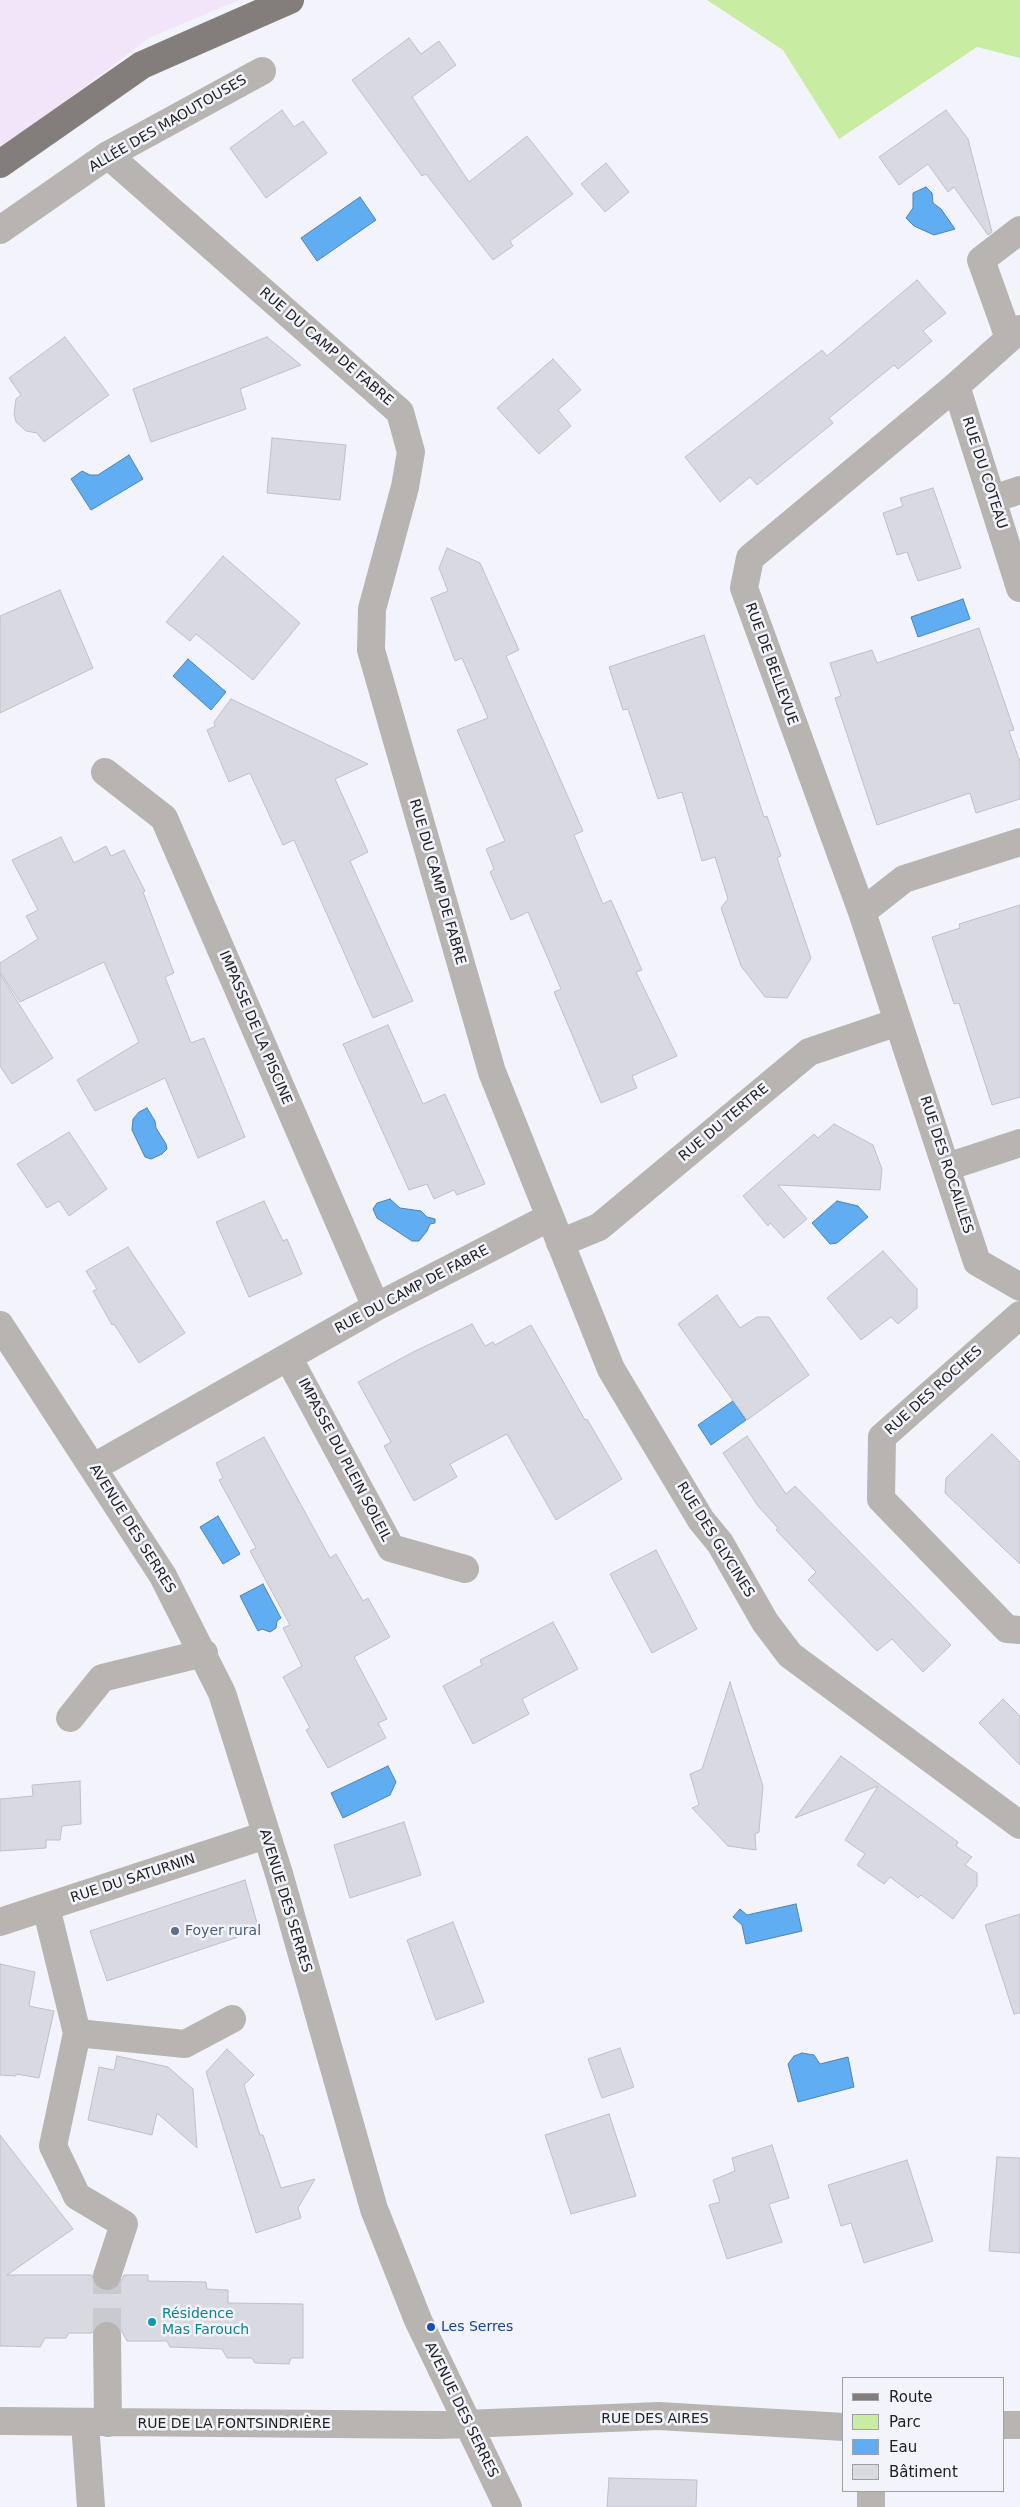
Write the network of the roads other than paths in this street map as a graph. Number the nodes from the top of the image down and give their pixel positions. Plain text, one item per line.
1 (290, 0) edge
2 (262, 70) dead end
3 (108, 155) junction
4 (0, 164) edge
5 (0, 230) edge
6 (1020, 230) edge
7 (1015, 334) edge
8 (956, 386) junction
9 (1020, 490) edge
10 (993, 499) junction
11 (1020, 588) edge
12 (105, 772) dead end
13 (1020, 842) edge
14 (862, 912) junction
15 (898, 1022) junction
16 (1020, 1143) edge
17 (947, 1167) junction
18 (550, 1217) junction
19 (560, 1243) junction
20 (1020, 1287) edge
21 (376, 1307) junction
22 (1020, 1315) edge
23 (0, 1325) edge
24 (288, 1357) junction
25 (94, 1467) junction
26 (465, 1569) dead end
27 (1020, 1630) edge
28 (204, 1653) junction
29 (70, 1718) dead end
30 (1020, 1826) edge
31 (266, 1835) junction
32 (46, 1907) junction
33 (0, 1922) edge
34 (232, 2020) dead end
35 (77, 2033) junction
36 (107, 2276) tunnel mouth
37 (107, 2336) tunnel mouth
38 (0, 2421) edge
39 (97, 2423) junction
40 (467, 2423) junction
41 (1020, 2424) edge
42 (1005, 2425) edge
43 (842, 2427) edge
44 (871, 2492) edge
45 (91, 2507) edge
46 (508, 2507) edge
47 (871, 2507) edge

1 - 4 main road
2 - 3 street, ALLÉE DES MAOUTOUSES
3 - 5 street, ALLÉE DES MAOUTOUSES
3 - 18 street, RUE DU CAMP DE FABRE
6 - 7 street
7 - 8 street, RUE DE BELLEVUE
8 - 10 street, RUE DU COTEAU
8 - 14 street, RUE DE BELLEVUE
9 - 10 street
10 - 11 street, RUE DU COTEAU
12 - 21 street, IMPASSE DE LA PISCINE
13 - 14 street
14 - 15 street, RUE DE BELLEVUE
15 - 17 street, RUE DES ROCAILLES
15 - 19 street, RUE DU TERTRE
16 - 17 street
17 - 20 street, RUE DES ROCAILLES
18 - 19 street, RUE DES GLYCINES
18 - 21 street, RUE DU CAMP DE FABRE
19 - 30 street, RUE DES GLYCINES
21 - 24 street, RUE DU CAMP DE FABRE
22 - 27 street, RUE DES ROCHES
23 - 25 street, AVENUE DES SERRES
24 - 25 street, RUE DU CAMP DE FABRE
24 - 26 street, IMPASSE DU PLEIN SOLEIL
25 - 28 street, AVENUE DES SERRES
28 - 29 street
28 - 31 street, AVENUE DES SERRES
31 - 32 street, RUE DU SATURNIN
31 - 40 street, AVENUE DES SERRES
32 - 33 street, RUE DU SATURNIN
32 - 35 street
34 - 35 street
35 - 36 street
37 - 39 street
38 - 39 street, RUE DE LA FONTSINDRIÈRE
39 - 40 street, RUE DE LA FONTSINDRIÈRE
39 - 45 street
40 - 43 street, RUE DES AIRES
40 - 46 street, AVENUE DES SERRES
41 - 42 street
44 - 47 street

